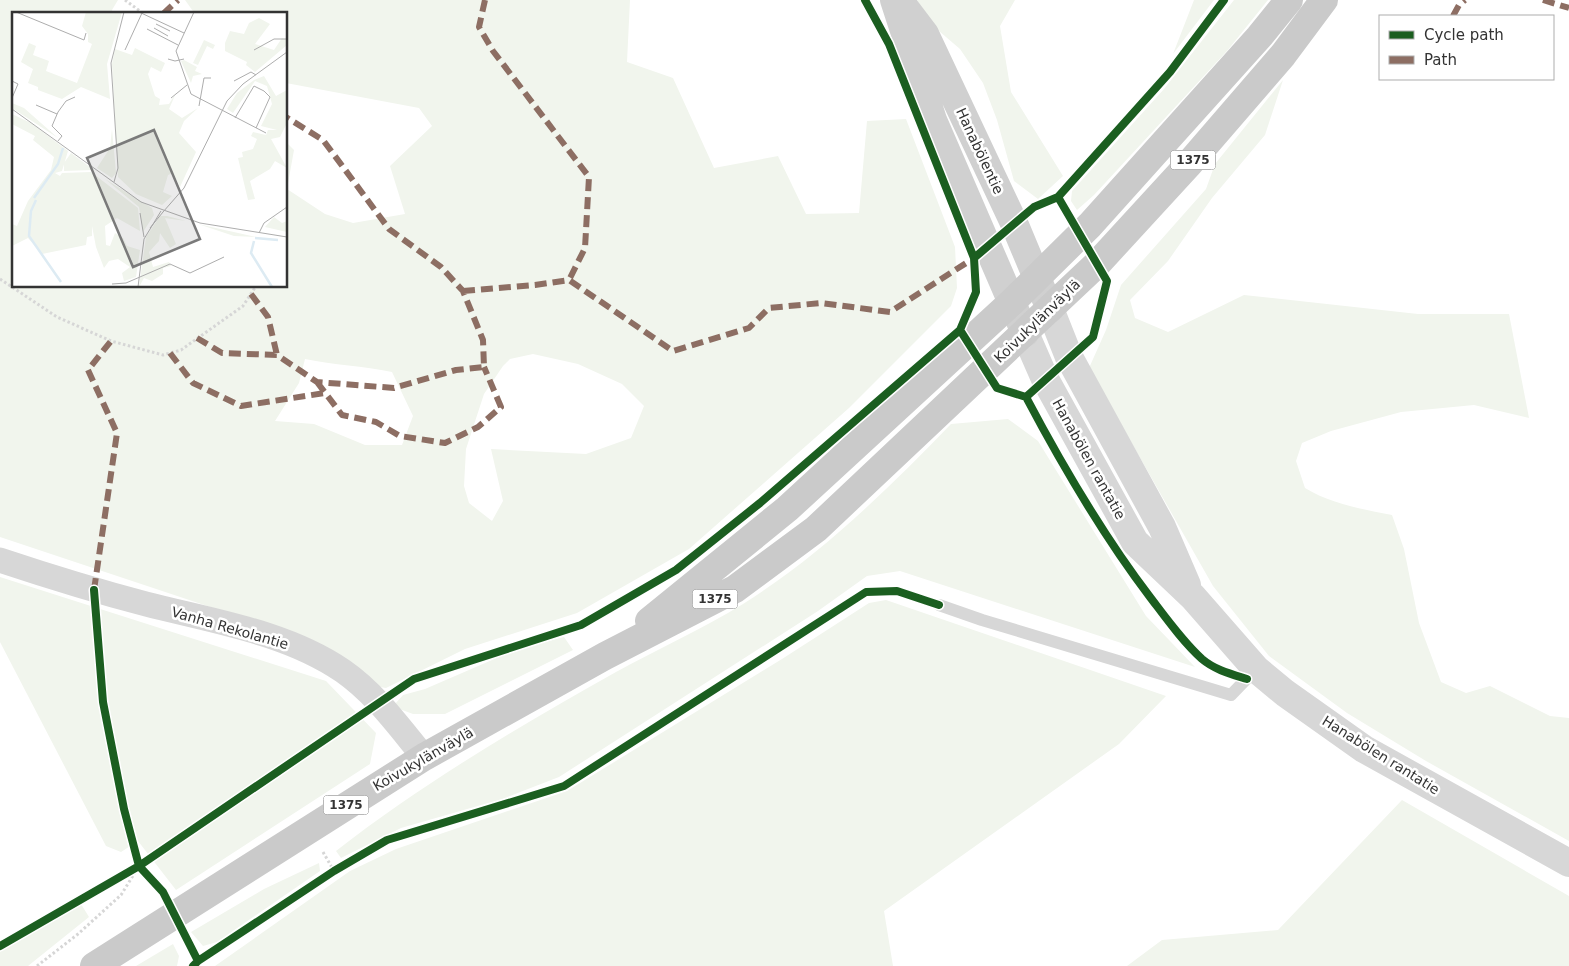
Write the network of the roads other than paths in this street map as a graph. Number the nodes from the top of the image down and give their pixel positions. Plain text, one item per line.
1 (894, 0) edge
2 (899, 0) edge
3 (1289, 0) edge
4 (1324, 0) edge
5 (1036, 278) junction
6 (1012, 302) junction
7 (1050, 309) junction
8 (1025, 333) junction
9 (0, 560) edge
10 (1193, 598) junction
11 (939, 605) dead end
12 (605, 656) junction
13 (1256, 669) junction
14 (424, 757) junction
15 (1569, 863) edge
16 (94, 966) edge

1 - 6 main road
2 - 5 main road, Hanabölentie
3 - 5 main road, Koivukylänväylä / 1375
4 - 7 main road, Koivukylänväylä / 1375
5 - 6 main road, Koivukylänväylä / 1375
5 - 7 main road, Hanabölentie
6 - 8 main road, Hanabölen rantatie
6 - 12 main road, Koivukylänväylä / 1375
7 - 8 main road, Koivukylänväylä / 1375
7 - 10 street, Hanabölen rantatie
8 - 10 street, Hanabölen rantatie
8 - 12 main road, Koivukylänväylä / 1375
9 - 14 street, Vanha Rekolantie
10 - 13 street, Hanabölen rantatie
11 - 13 lane
12 - 14 main road, Koivukylänväylä / 1375
13 - 15 street, Hanabölen rantatie
14 - 16 main road, Koivukylänväylä / 1375

